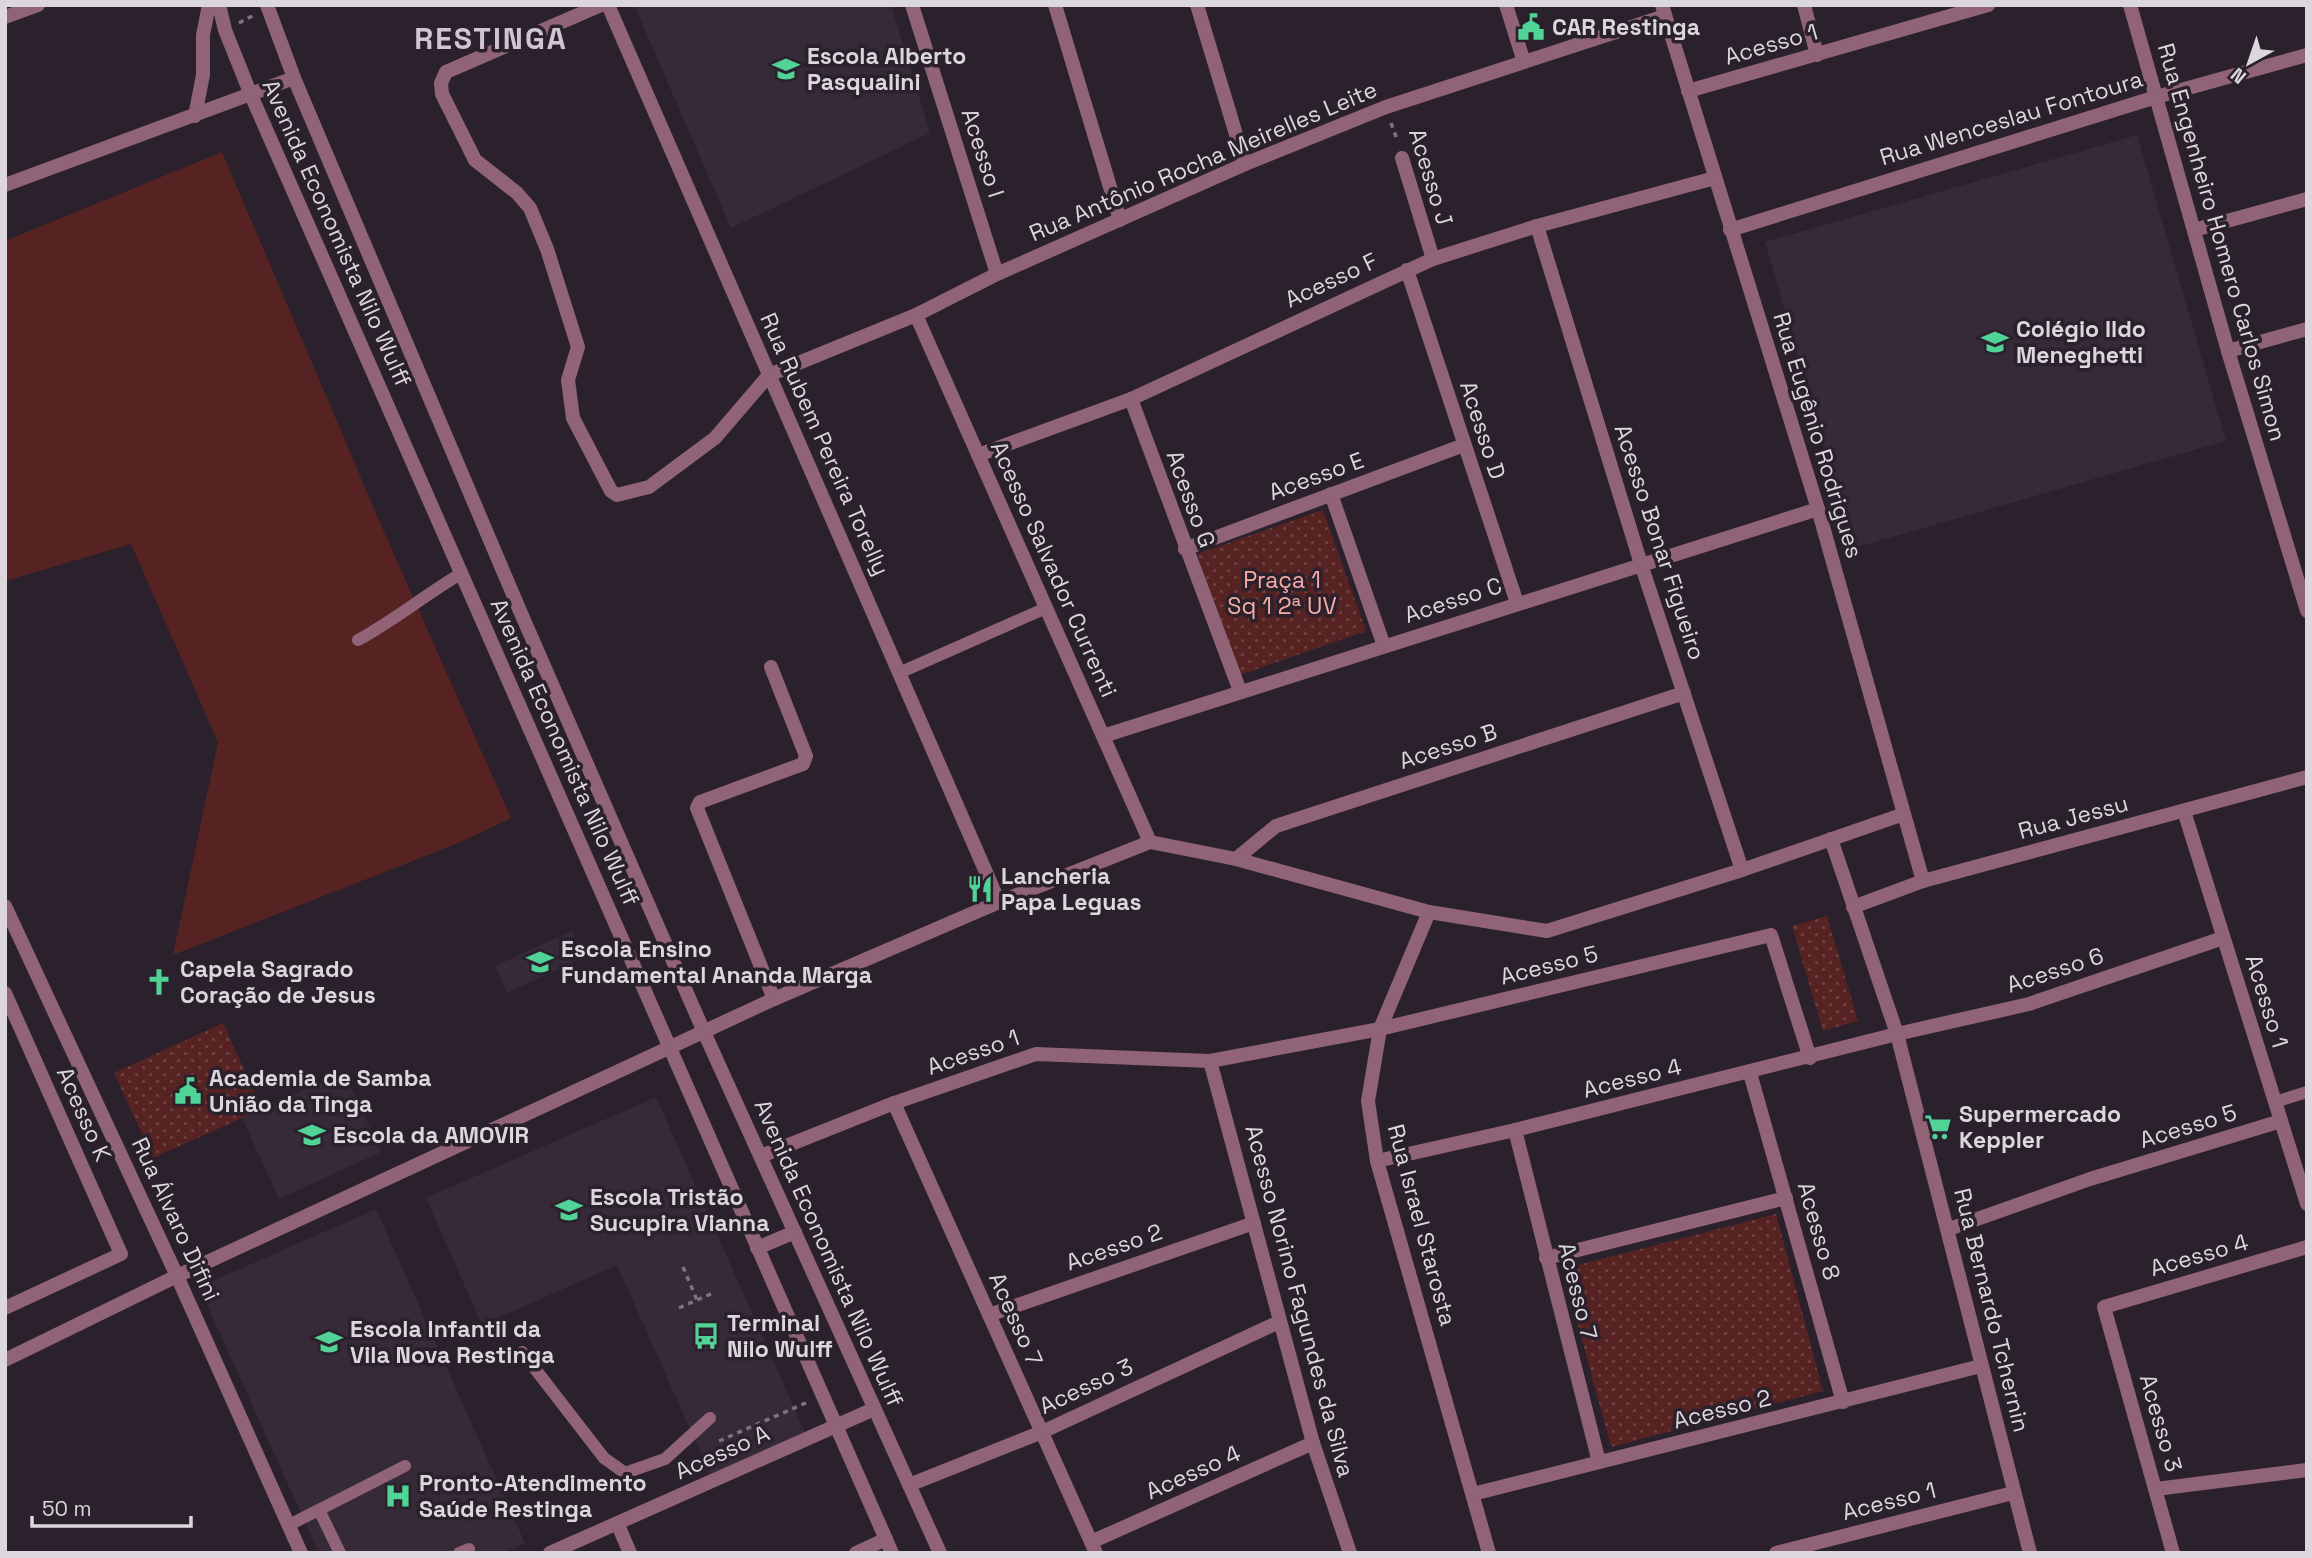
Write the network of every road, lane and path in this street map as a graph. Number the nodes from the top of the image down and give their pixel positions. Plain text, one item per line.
1 (37, 5) edge
2 (209, 5) edge
3 (219, 5) edge
4 (601, 5) edge
5 (608, 5) edge
6 (912, 5) edge
7 (1055, 5) edge
8 (1197, 5) edge
9 (1506, 5) edge
10 (1804, 5) edge
11 (1987, 5) edge
12 (2130, 5) edge
13 (268, 6) edge
14 (1663, 11) edge
15 (5, 18) edge
16 (225, 30) junction
17 (1817, 55) junction
18 (2307, 55) edge
19 (1524, 62) junction
20 (294, 78) junction
21 (1688, 91) junction
22 (251, 95) junction
23 (2156, 97) junction
24 (1387, 107) junction
25 (195, 116) junction
26 (1402, 158) joint
27 (1245, 164) junction
28 (1715, 178) junction
29 (5, 185) edge
30 (2307, 199) edge
31 (1120, 220) junction
32 (1537, 226) junction
33 (1730, 230) junction
34 (2194, 230) junction
35 (1433, 259) junction
36 (1407, 270) junction
37 (998, 274) junction
38 (916, 315) junction
39 (2307, 329) edge
40 (2228, 351) junction
41 (769, 375) junction
42 (1131, 400) junction
43 (1464, 445) junction
44 (978, 455) junction
45 (1331, 494) junction
46 (1818, 509) junction
47 (1185, 549) junction
48 (1641, 564) junction
49 (462, 573) junction
50 (1517, 603) junction
51 (1046, 608) junction
52 (2307, 611) edge
53 (358, 640) dead end
54 (1384, 646) junction
55 (771, 667) dead end
56 (900, 673) junction
57 (1240, 691) junction
58 (1684, 693) junction
59 (1103, 736) junction
60 (2307, 777) edge
61 (2184, 811) junction
62 (1904, 814) junction
63 (1830, 839) junction
64 (1150, 842) junction
65 (1236, 859) junction
66 (1742, 870) junction
67 (1923, 881) junction
68 (999, 902) junction
69 (5, 906) edge
70 (1853, 907) junction
71 (1429, 912) junction
72 (2223, 938) junction
73 (774, 999) junction
74 (7, 1000) edge
75 (1380, 1028) junction
76 (704, 1032) junction
77 (1897, 1034) junction
78 (671, 1048) junction
79 (1810, 1058) junction
80 (1210, 1061) junction
81 (1750, 1073) junction
82 (2307, 1093) edge
83 (2275, 1102) junction
84 (894, 1103) junction
85 (2281, 1121) junction
86 (1515, 1130) junction
87 (761, 1156) junction
88 (1377, 1161) junction
89 (1786, 1198) junction
90 (2307, 1204) edge
91 (1254, 1223) junction
92 (1949, 1229) junction
93 (795, 1232) junction
94 (2307, 1247) edge
95 (757, 1248) junction
96 (1546, 1258) junction
97 (683, 1267) dead end
98 (177, 1276) junction
99 (715, 1292) dead end
100 (698, 1300) junction
101 (6, 1305) edge
102 (2104, 1307) joint
103 (680, 1308) dead end
104 (989, 1315) junction
105 (1279, 1322) junction
106 (522, 1352) dead end
107 (5, 1360) edge
108 (1981, 1366) junction
109 (823, 1395) junction
110 (1843, 1402) junction
111 (874, 1409) junction
112 (709, 1418) dead end
113 (836, 1426) junction
114 (1042, 1432) junction
115 (719, 1441) dead end
116 (1312, 1443) junction
117 (1599, 1462) junction
118 (405, 1466) dead end
119 (2307, 1470) edge
120 (909, 1485) junction
121 (2156, 1489) junction
122 (2013, 1493) junction
123 (1473, 1494) junction
124 (319, 1510) junction
125 (289, 1525) junction
126 (618, 1525) junction
127 (889, 1546) edge
128 (1094, 1547) edge
129 (1349, 1552) edge
130 (301, 1553) edge
131 (340, 1553) edge
132 (550, 1553) edge
133 (630, 1553) edge
134 (856, 1553) edge
135 (940, 1553) edge
136 (1489, 1553) edge
137 (1776, 1553) edge
138 (2030, 1553) edge
139 (2173, 1553) edge

1 - 15 street
2 - 25 street
3 - 16 street, Avenida Economista Nilo Wulff
4 - 41 street
5 - 41 street, Rua Rubem Pereira Torelly
6 - 37 street, Acesso I
7 - 31 street
8 - 27 street
9 - 19 street
10 - 17 street
11 - 17 street, Acesso 1
12 - 23 street, Rua Engenheiro Homero Carlos Simon
13 - 16 path
13 - 20 street, Avenida Economista Nilo Wulff
14 - 19 street, Rua Antônio Rocha Meirelles Leite
14 - 21 street, Rua Eugênio Rodrigues
16 - 22 street, Avenida Economista Nilo Wulff
17 - 21 street, Acesso 1
18 - 23 street, Rua Wenceslau Fontoura
19 - 24 street, Rua Antônio Rocha Meirelles Leite
20 - 22 street
20 - 76 street, Avenida Economista Nilo Wulff
21 - 28 street, Rua Eugênio Rodrigues
22 - 25 street
22 - 49 street, Avenida Economista Nilo Wulff
23 - 33 street, Rua Wenceslau Fontoura
23 - 34 street, Rua Engenheiro Homero Carlos Simon
24 - 26 path, Acesso J
24 - 27 street, Rua Antônio Rocha Meirelles Leite
25 - 29 street
26 - 35 street, Acesso J
27 - 31 street, Rua Antônio Rocha Meirelles Leite
28 - 32 street, Acesso F
28 - 33 street, Rua Eugênio Rodrigues
30 - 34 street
31 - 37 street, Rua Antônio Rocha Meirelles Leite
32 - 35 street, Acesso F
32 - 48 street, Acesso Bonar Figueiro
33 - 46 street, Rua Eugênio Rodrigues
34 - 40 street, Rua Engenheiro Homero Carlos Simon
35 - 36 street, Acesso F
36 - 42 street, Acesso F
36 - 43 street, Acesso D
37 - 38 street, Rua Antônio Rocha Meirelles Leite
38 - 41 street, Rua Antônio Rocha Meirelles Leite
38 - 44 street, Acesso Salvador Currenti
39 - 40 street
40 - 52 street, Rua Engenheiro Homero Carlos Simon
41 - 56 street, Rua Rubem Pereira Torelly
42 - 44 street, Acesso F
42 - 47 street, Acesso G
43 - 45 street, Acesso E
43 - 50 street, Acesso D
44 - 51 street, Acesso Salvador Currenti
45 - 47 street, Acesso E
45 - 54 street
46 - 48 street, Acesso C
46 - 62 street, Rua Eugênio Rodrigues
47 - 57 street, Acesso G
48 - 50 street, Acesso C
48 - 58 street, Acesso Bonar Figueiro
49 - 53 lane
49 - 78 street, Avenida Economista Nilo Wulff
50 - 54 street, Acesso C
51 - 56 lane
51 - 59 street, Acesso Salvador Currenti
54 - 57 street, Acesso C
55 - 73 street
56 - 68 street, Rua Rubem Pereira Torelly
57 - 59 street, Acesso C
58 - 65 street, Acesso B
58 - 66 street, Acesso Bonar Figueiro
59 - 64 street, Acesso Salvador Currenti
60 - 61 street, Rua Jessu
61 - 67 street, Rua Jessu
61 - 72 street, Acesso 1
62 - 63 street
62 - 67 street, Rua Eugênio Rodrigues
63 - 66 street
63 - 70 street, Rua Bernardo Tchernin
64 - 65 street
64 - 68 street
65 - 71 street
66 - 71 street
67 - 70 street, Rua Jessu
68 - 73 street
69 - 98 street, Rua Álvaro Difini
70 - 77 street, Rua Bernardo Tchernin
71 - 75 street, Rua Israel Starosta
72 - 77 street, Acesso 6
72 - 83 street, Acesso 1
73 - 76 street
74 - 101 street, Acesso K
75 - 79 street, Acesso 5
75 - 80 street, Acesso 5
75 - 88 street, Rua Israel Starosta
76 - 78 street
76 - 87 street, Avenida Economista Nilo Wulff
77 - 79 street, Acesso 4
77 - 92 street, Rua Bernardo Tchernin
78 - 95 street, Avenida Economista Nilo Wulff
78 - 98 street
79 - 81 street, Acesso 4
80 - 84 street, Acesso 1
80 - 91 street, Acesso Norino Fagundes da Silva
81 - 86 street, Acesso 4
81 - 89 street, Acesso 8
82 - 83 lane
83 - 85 street, Acesso 1
84 - 87 street, Acesso 1
84 - 104 street, Acesso 7
85 - 90 street, Acesso 1
85 - 92 street, Acesso 5
86 - 88 street, Acesso 4
86 - 96 street, Acesso 7
87 - 93 street, Avenida Economista Nilo Wulff
88 - 123 street, Rua Israel Starosta
89 - 96 street
89 - 110 street, Acesso 8
91 - 104 street, Acesso 2
91 - 105 street, Acesso Norino Fagundes da Silva
92 - 108 street, Rua Bernardo Tchernin
93 - 95 street
93 - 111 street, Avenida Economista Nilo Wulff
94 - 102 street, Acesso 4
95 - 109 street, Avenida Economista Nilo Wulff
96 - 117 street, Acesso 7
97 - 100 path
98 - 107 street
98 - 125 street, Rua Álvaro Difini
99 - 100 path
100 - 103 path
102 - 121 street, Acesso 3
104 - 114 street, Acesso 7
105 - 114 street, Acesso 3
105 - 116 street, Acesso Norino Fagundes da Silva
106 - 112 lane
108 - 110 street, Acesso 2
108 - 122 street, Rua Bernardo Tchernin
109 - 113 street, Avenida Economista Nilo Wulff
109 - 115 path
110 - 117 street, Acesso 2
111 - 113 street, Acesso A
111 - 120 street, Avenida Economista Nilo Wulff
113 - 126 street, Acesso A
113 - 127 street, Avenida Economista Nilo Wulff
114 - 120 street, Acesso 3
114 - 128 street, Acesso 7
116 - 128 street, Acesso 4
116 - 129 street, Acesso Norino Fagundes da Silva
117 - 123 street, Acesso 2
118 - 124 lane
119 - 121 street
120 - 135 street, Avenida Economista Nilo Wulff
121 - 139 street, Acesso 3
122 - 137 street, Acesso 1
122 - 138 street, Rua Bernardo Tchernin
123 - 136 street, Rua Israel Starosta
124 - 125 lane
124 - 131 lane
125 - 130 street, Rua Álvaro Difini
126 - 132 street, Acesso A
126 - 133 street
127 - 134 street

